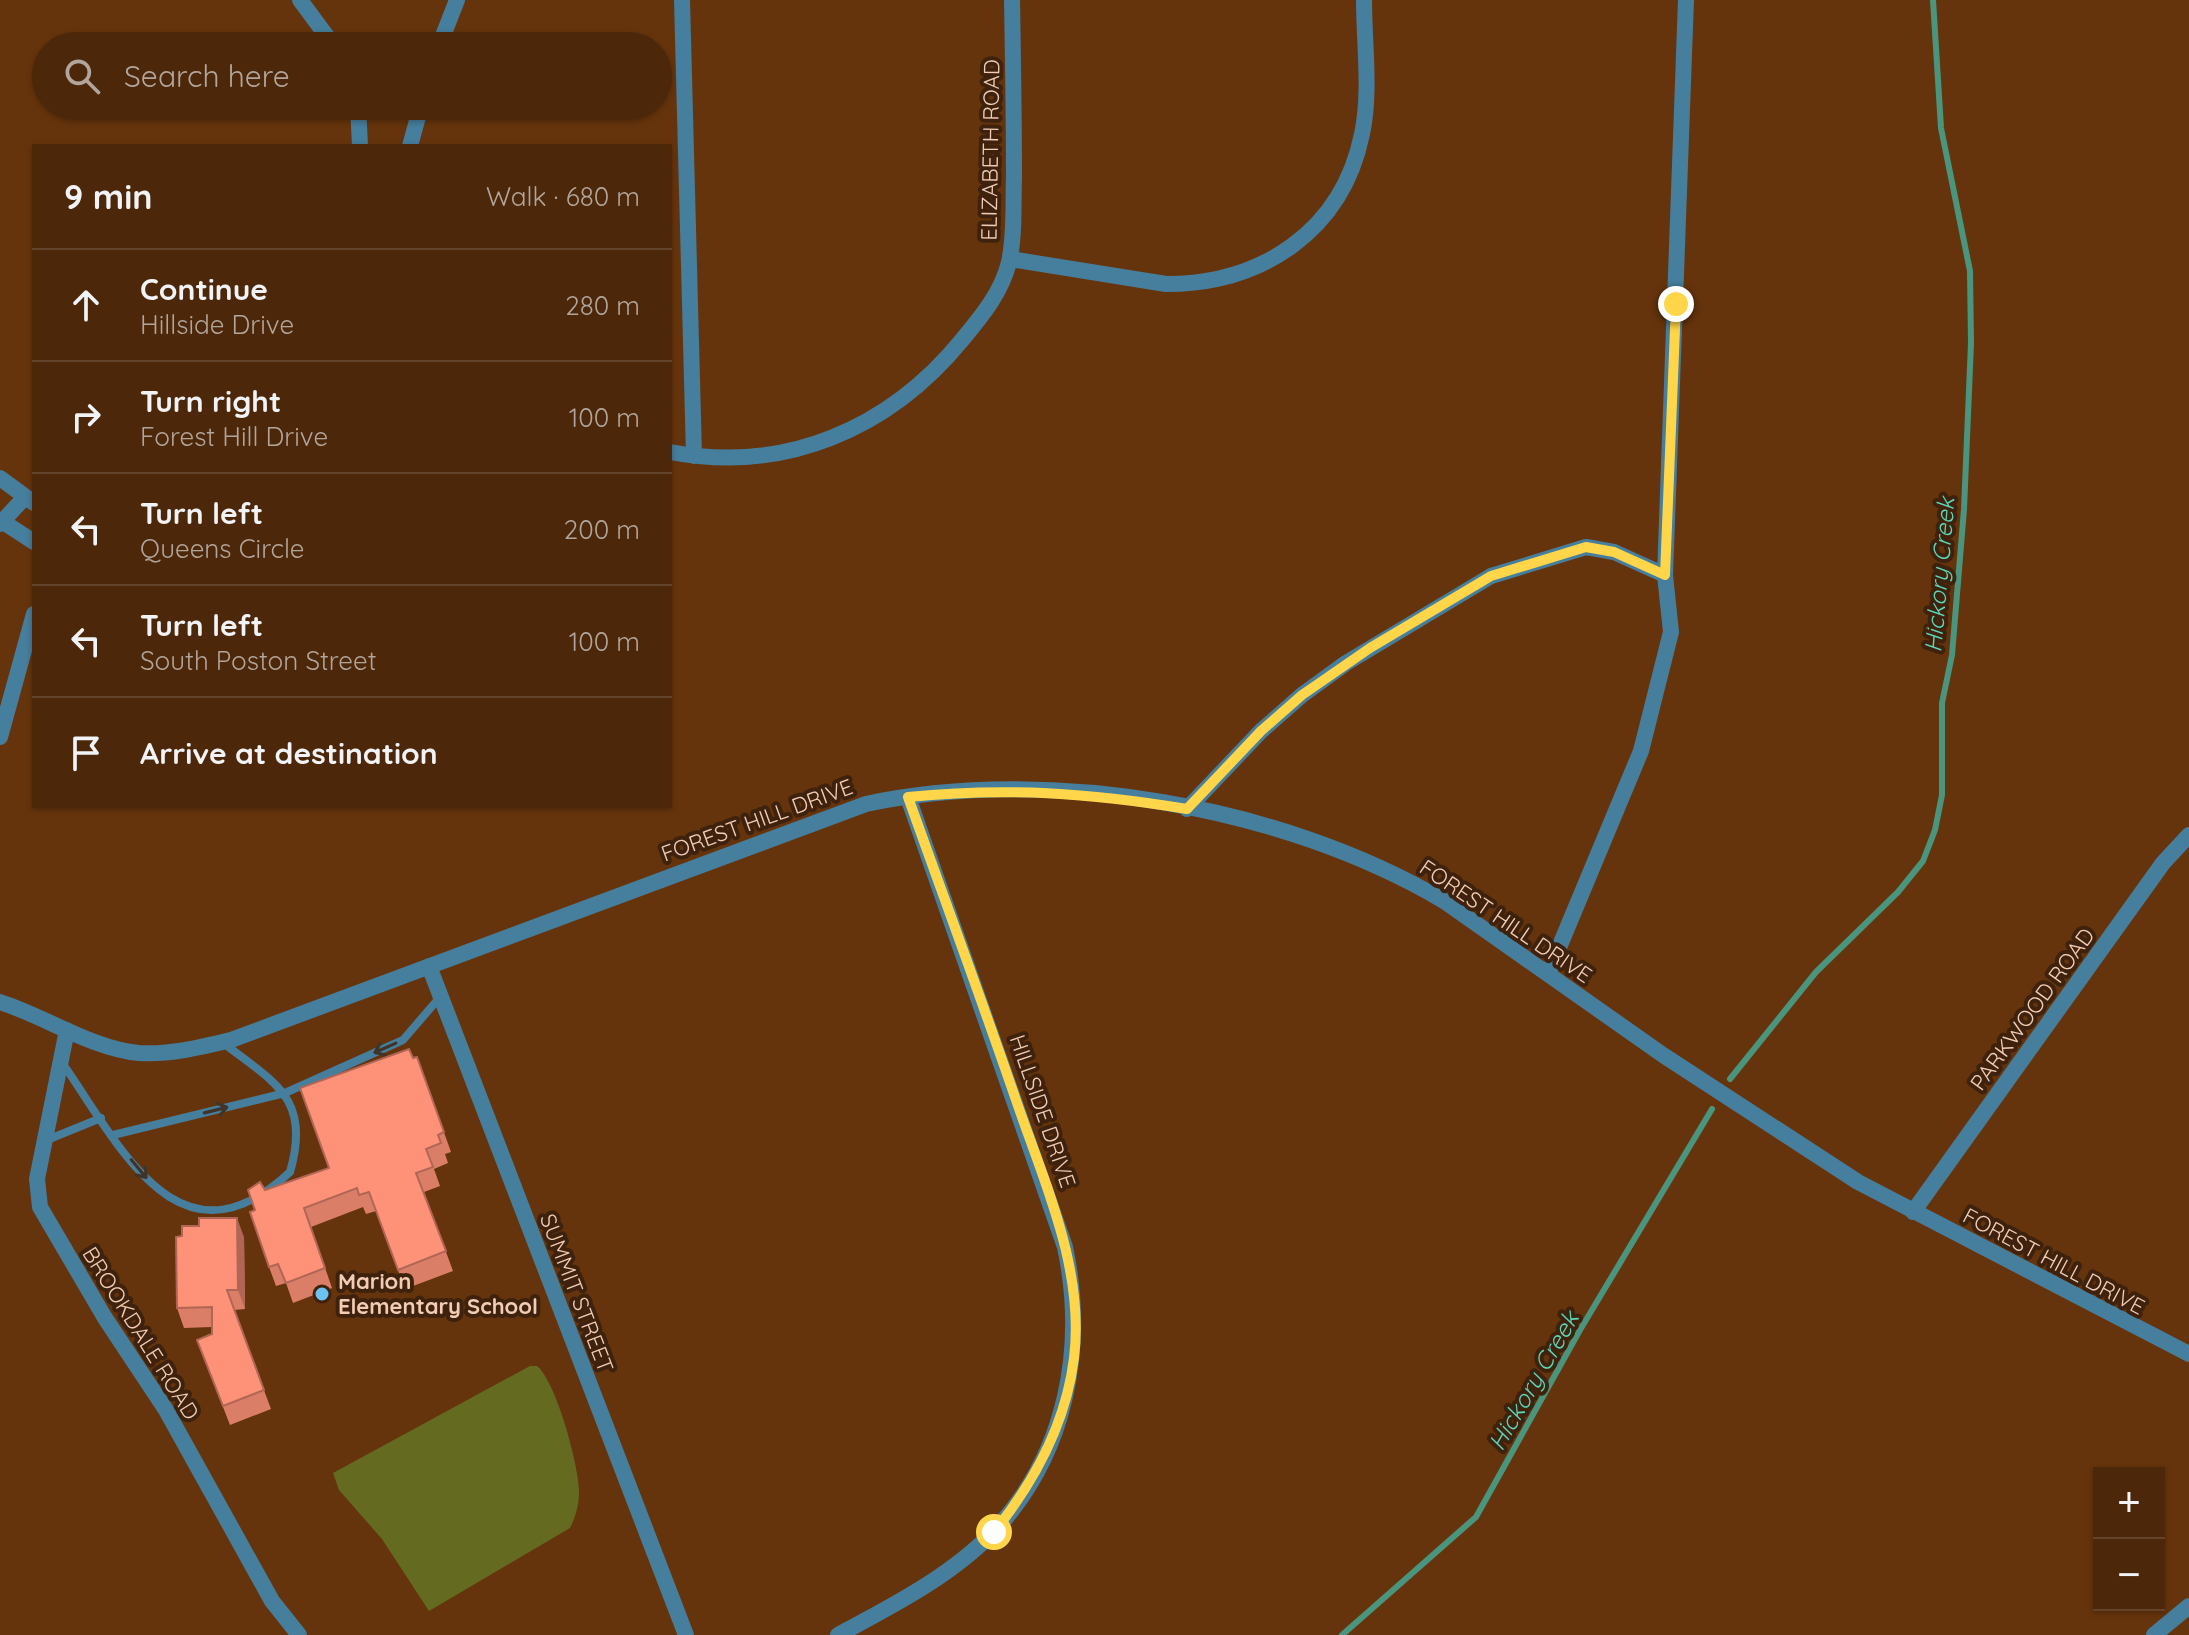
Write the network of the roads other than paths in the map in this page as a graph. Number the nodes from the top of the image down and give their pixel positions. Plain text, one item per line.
1 (300, 0) edge
2 (457, 0) edge
3 (682, 0) edge
4 (1012, 0) edge
5 (1364, 0) edge
6 (1686, 0) edge
7 (324, 32) edge
8 (444, 32) edge
9 (359, 120) edge
10 (417, 120) edge
11 (360, 144) edge
12 (411, 144) edge
13 (1010, 259) junction
14 (672, 452) edge
15 (694, 456) junction
16 (0, 478) edge
17 (29, 500) edge
18 (1, 522) edge
19 (32, 541) edge
20 (1665, 575) junction
21 (32, 621) edge
22 (0, 737) edge
23 (908, 797) junction
24 (1187, 809) junction
25 (2189, 835) edge
26 (429, 966) junction
27 (1548, 974) junction
28 (441, 996) junction
29 (0, 1002) edge
30 (67, 1030) junction
31 (222, 1042) junction
32 (60, 1061) junction
33 (285, 1093) junction
34 (101, 1118) junction
35 (113, 1135) junction
36 (43, 1142) junction
37 (1913, 1212) junction
38 (2189, 1354) edge
39 (2189, 1606) edge
40 (299, 1635) edge
41 (686, 1635) edge
42 (838, 1635) edge
43 (2154, 1635) edge

1 - 7 street
2 - 8 street
3 - 15 street
4 - 13 street, ELIZABETH ROAD
5 - 13 street
6 - 20 street
9 - 11 street
10 - 12 street
13 - 15 street, ELIZABETH ROAD
14 - 15 street, ELIZABETH ROAD
16 - 17 street
17 - 18 street
18 - 19 street
20 - 24 street
20 - 27 street
21 - 22 street
23 - 24 street, FOREST HILL DRIVE
23 - 26 street, FOREST HILL DRIVE
23 - 42 street, HILLSIDE DRIVE
24 - 27 street, FOREST HILL DRIVE
25 - 37 street, PARKWOOD ROAD
26 - 28 street, SUMMIT STREET
26 - 31 street, FOREST HILL DRIVE
27 - 37 street, FOREST HILL DRIVE
28 -> 33 lane
28 - 41 street, SUMMIT STREET
29 - 30 street, FOREST HILL DRIVE
30 - 31 street, FOREST HILL DRIVE
30 - 32 street, BROOKDALE ROAD
31 - 33 lane
32 - 34 lane
32 - 36 street, BROOKDALE ROAD
35 -> 33 lane
35 -> 33 lane
34 - 35 lane
34 - 36 lane
36 - 40 street, BROOKDALE ROAD
37 - 38 street, FOREST HILL DRIVE
39 - 43 street

